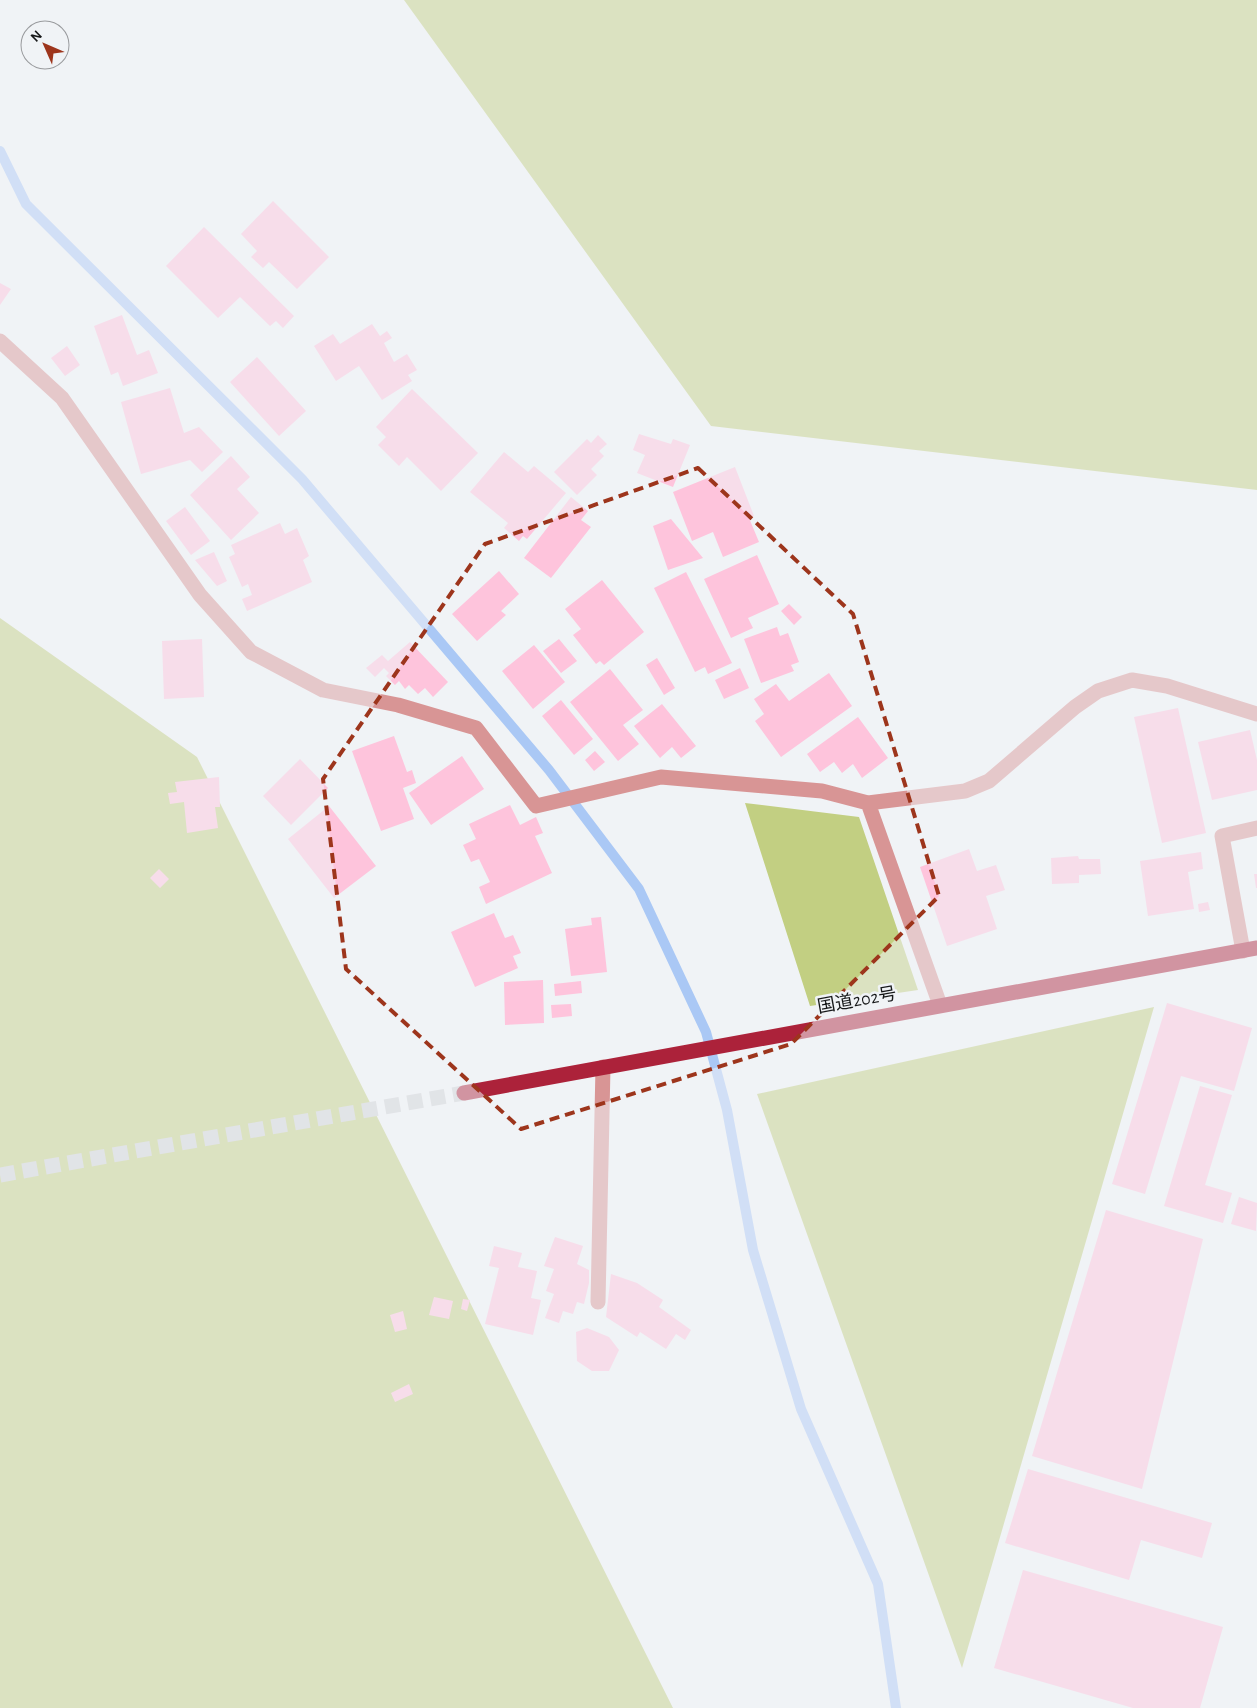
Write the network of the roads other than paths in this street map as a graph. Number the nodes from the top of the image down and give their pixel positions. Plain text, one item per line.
1 (0, 342) edge
2 (1257, 714) edge
3 (868, 803) junction
4 (1257, 828) edge
5 (1250, 949) edge
6 (940, 1005) junction
7 (603, 1067) junction
8 (464, 1092) tunnel mouth
9 (598, 1302) dead end

1 - 3 street
2 - 3 street
3 - 6 street
4 - 5 street
5 - 6 highway, 国道202号
6 - 7 highway, 国道202号
7 - 8 highway, 国道202号
7 - 9 street

